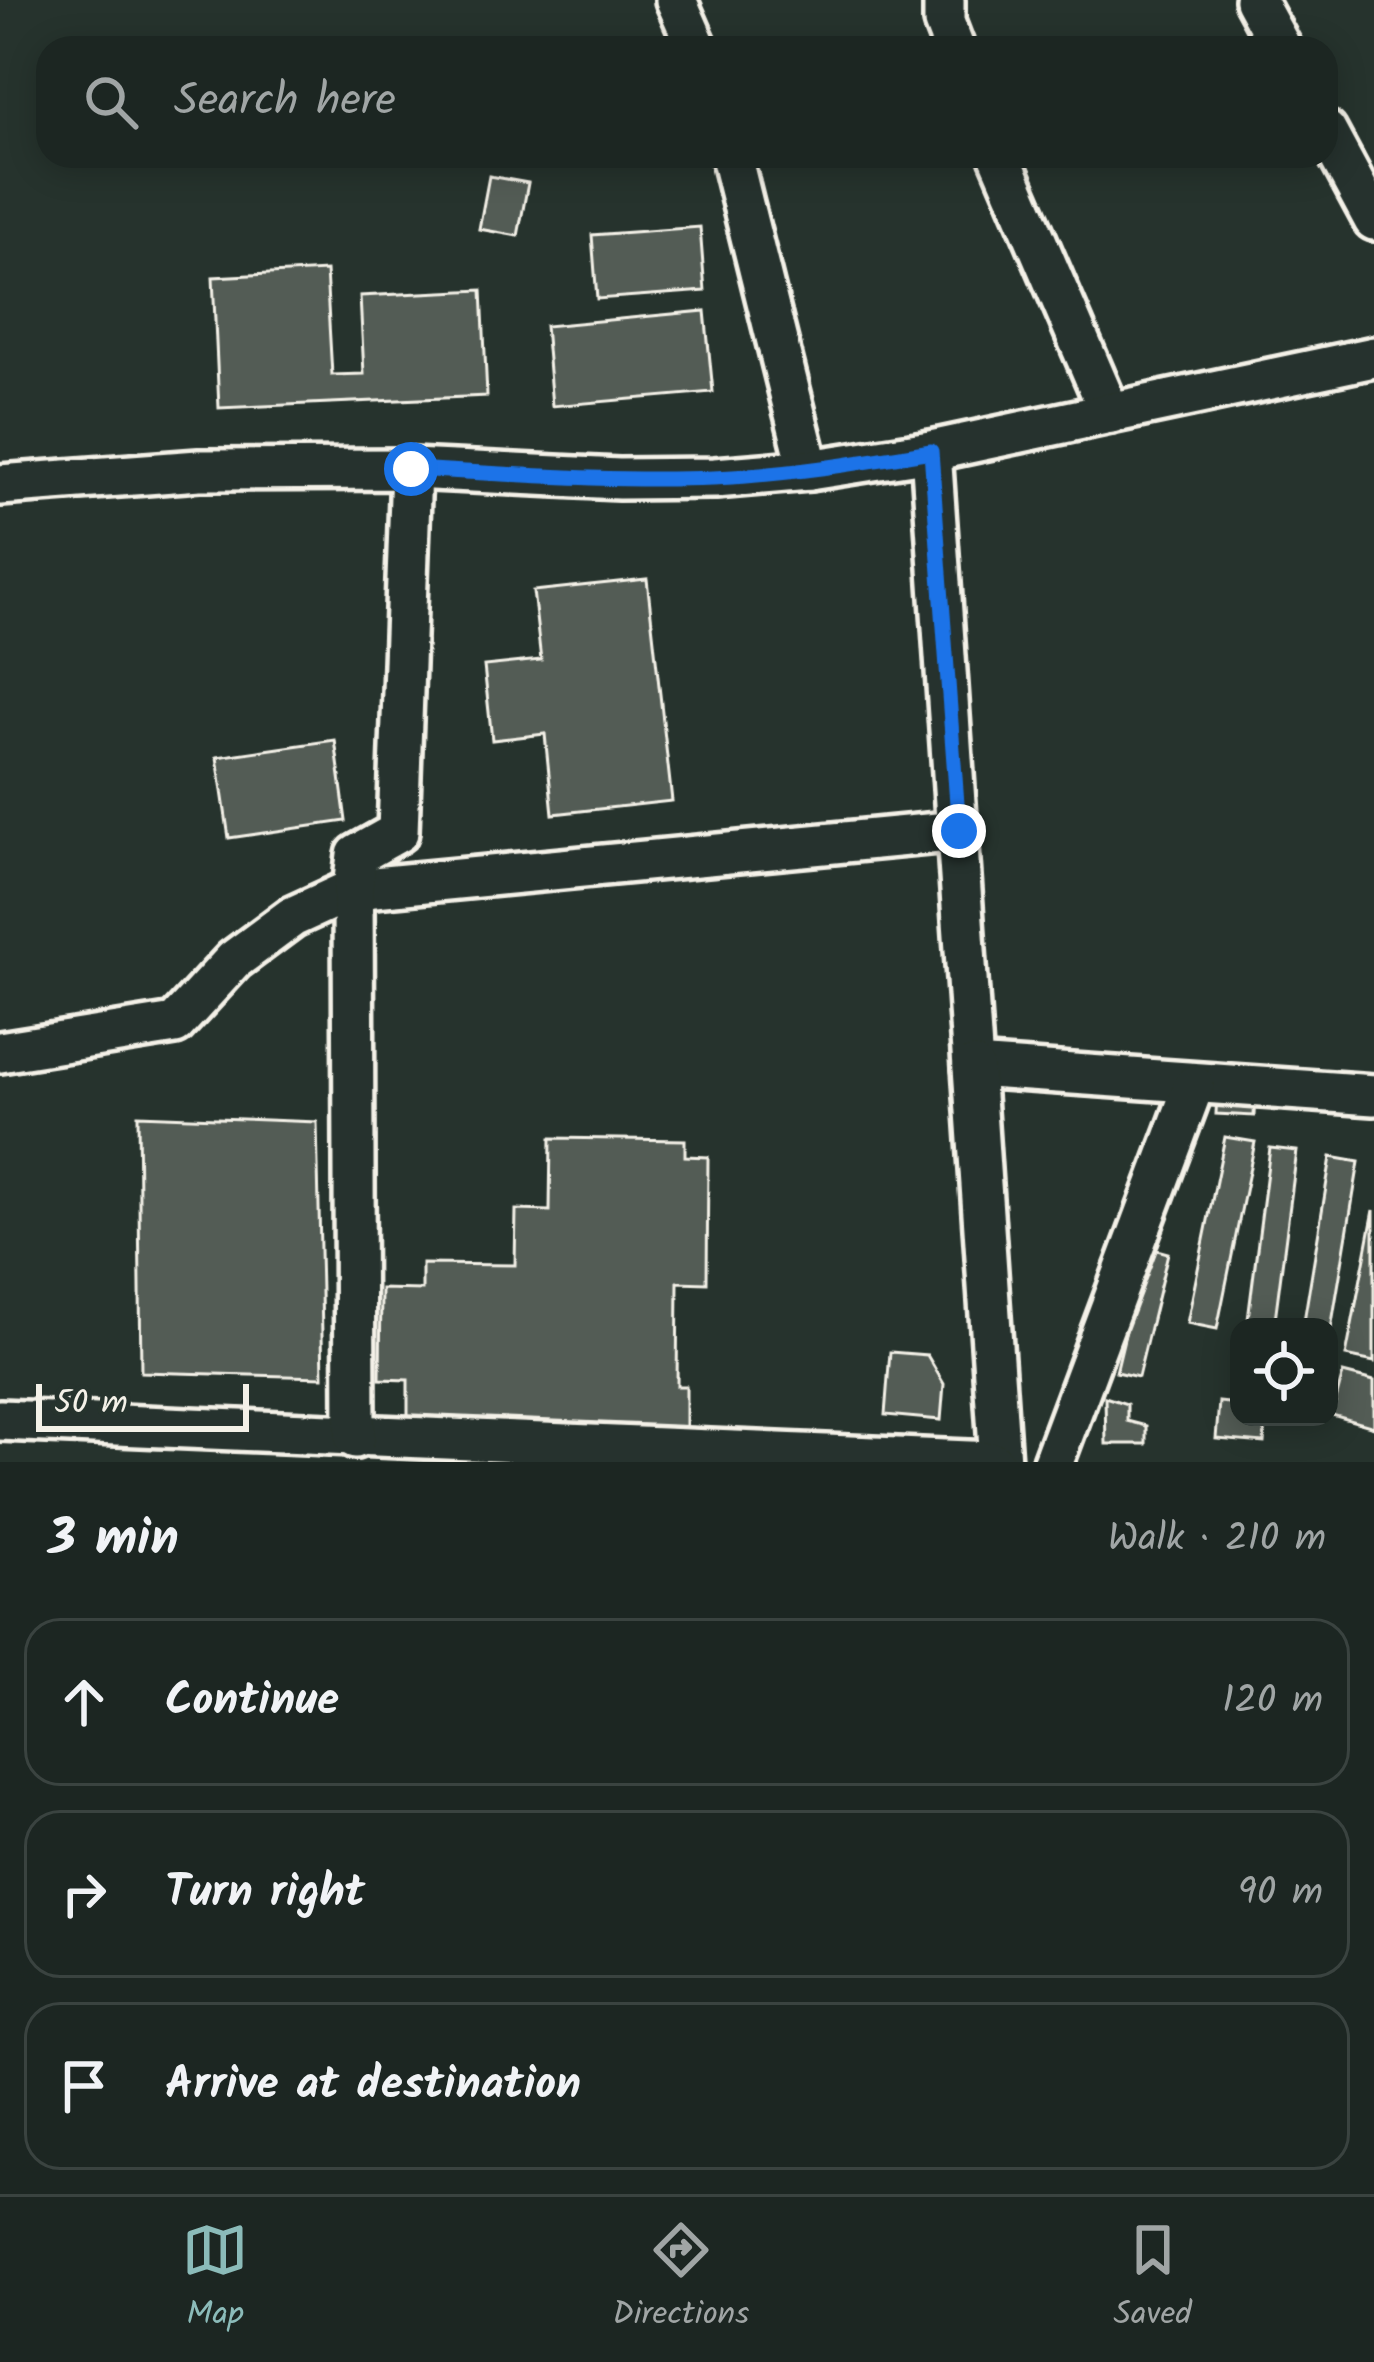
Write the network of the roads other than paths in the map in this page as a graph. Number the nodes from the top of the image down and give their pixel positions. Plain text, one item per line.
1 (676, 0) edge
2 (944, 0) edge
3 (1255, 0) edge
4 (692, 36) edge
5 (949, 36) edge
6 (1274, 36) edge
7 (1338, 153) edge
8 (734, 168) edge
9 (1005, 168) edge
10 (1374, 220) edge
11 (1374, 357) edge
12 (1110, 413) junction
13 (931, 451) junction
14 (411, 469) junction
15 (809, 470) junction
16 (0, 485) edge
17 (959, 831) junction
18 (353, 890) junction
19 (0, 1052) edge
20 (973, 1067) junction
21 (1194, 1085) junction
22 (1374, 1095) edge
23 (0, 1420) edge
24 (355, 1438) junction
25 (880, 1459) edge
26 (996, 1462) edge
27 (1053, 1462) edge

1 - 4 street
2 - 5 street
3 - 6 street
7 - 10 street
8 - 15 street
9 - 12 street
11 - 12 street
12 - 13 street
13 - 15 street
13 - 17 street
14 - 15 street
14 - 16 street
14 - 18 street
17 - 18 street
17 - 20 street
18 - 19 street
18 - 24 street
20 - 21 street
20 - 26 street
21 - 22 street
21 - 27 street
23 - 24 street
24 - 25 street
25 - 26 street

